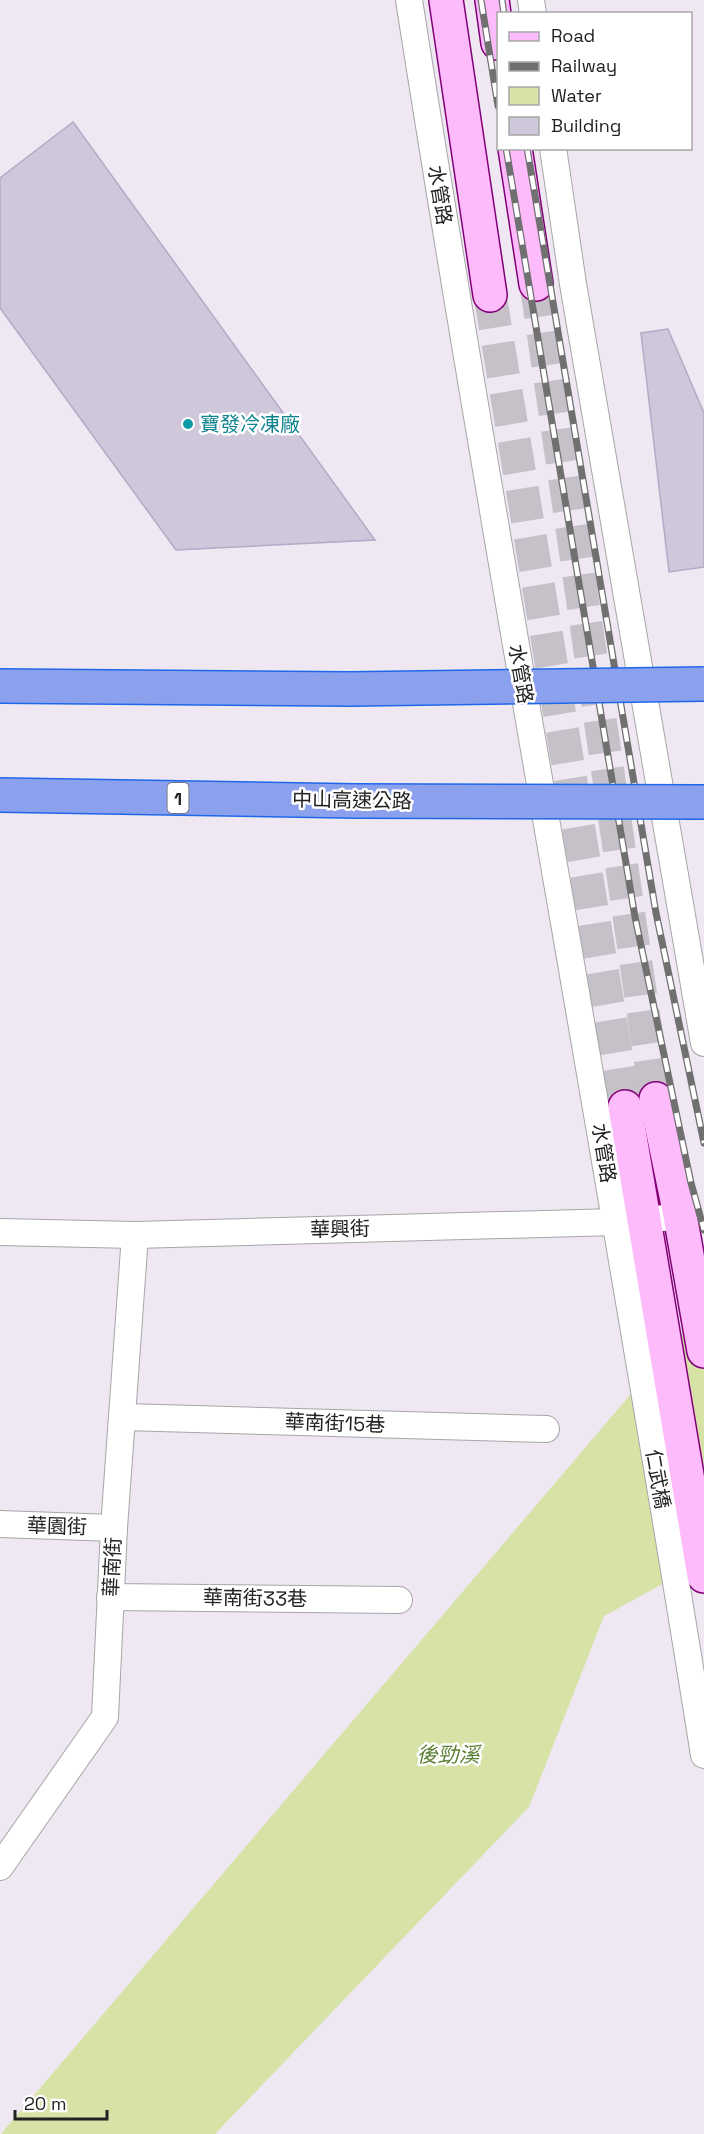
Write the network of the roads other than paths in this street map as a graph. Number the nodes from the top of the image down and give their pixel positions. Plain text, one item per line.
1 (409, 0) edge
2 (446, 0) edge
3 (492, 0) edge
4 (497, 36) edge
5 (515, 150) edge
6 (553, 150) edge
7 (536, 284) tunnel mouth
8 (490, 295) tunnel mouth
9 (704, 684) edge
10 (0, 686) edge
11 (0, 795) edge
12 (704, 802) edge
13 (704, 1043) edge
14 (680, 1215) junction
15 (630, 1222) junction
16 (0, 1232) edge
17 (135, 1234) junction
18 (702, 1342) edge
19 (649, 1345) junction
20 (123, 1417) junction
21 (546, 1429) dead end
22 (0, 1524) edge
23 (114, 1528) junction
24 (704, 1576) edge
25 (110, 1597) junction
26 (399, 1600) dead end
27 (704, 1755) edge
28 (0, 1867) edge

1 - 15 street, 水管路
2 - 8 street, 水管路
3 - 4 street
5 - 7 street
6 - 13 street
9 - 10 highway, bridge
11 - 12 highway, 中山高速公路 / 1, bridge
14 - 15 street, 華興街
14 - 15 street, 水管路
14 - 18 street, 水管路
15 - 17 street, 華興街
15 - 19 street, 水管路
16 - 17 street, 華興街
17 - 20 street, 華南街
19 - 24 street, 仁武橋
19 - 27 street, 仁武橋
20 - 21 street, 華南街15巷
20 - 23 street, 華南街
22 - 23 street, 華園街
23 - 25 street, 華南街
25 - 26 street, 華南街33巷
25 - 28 street, 華南街

